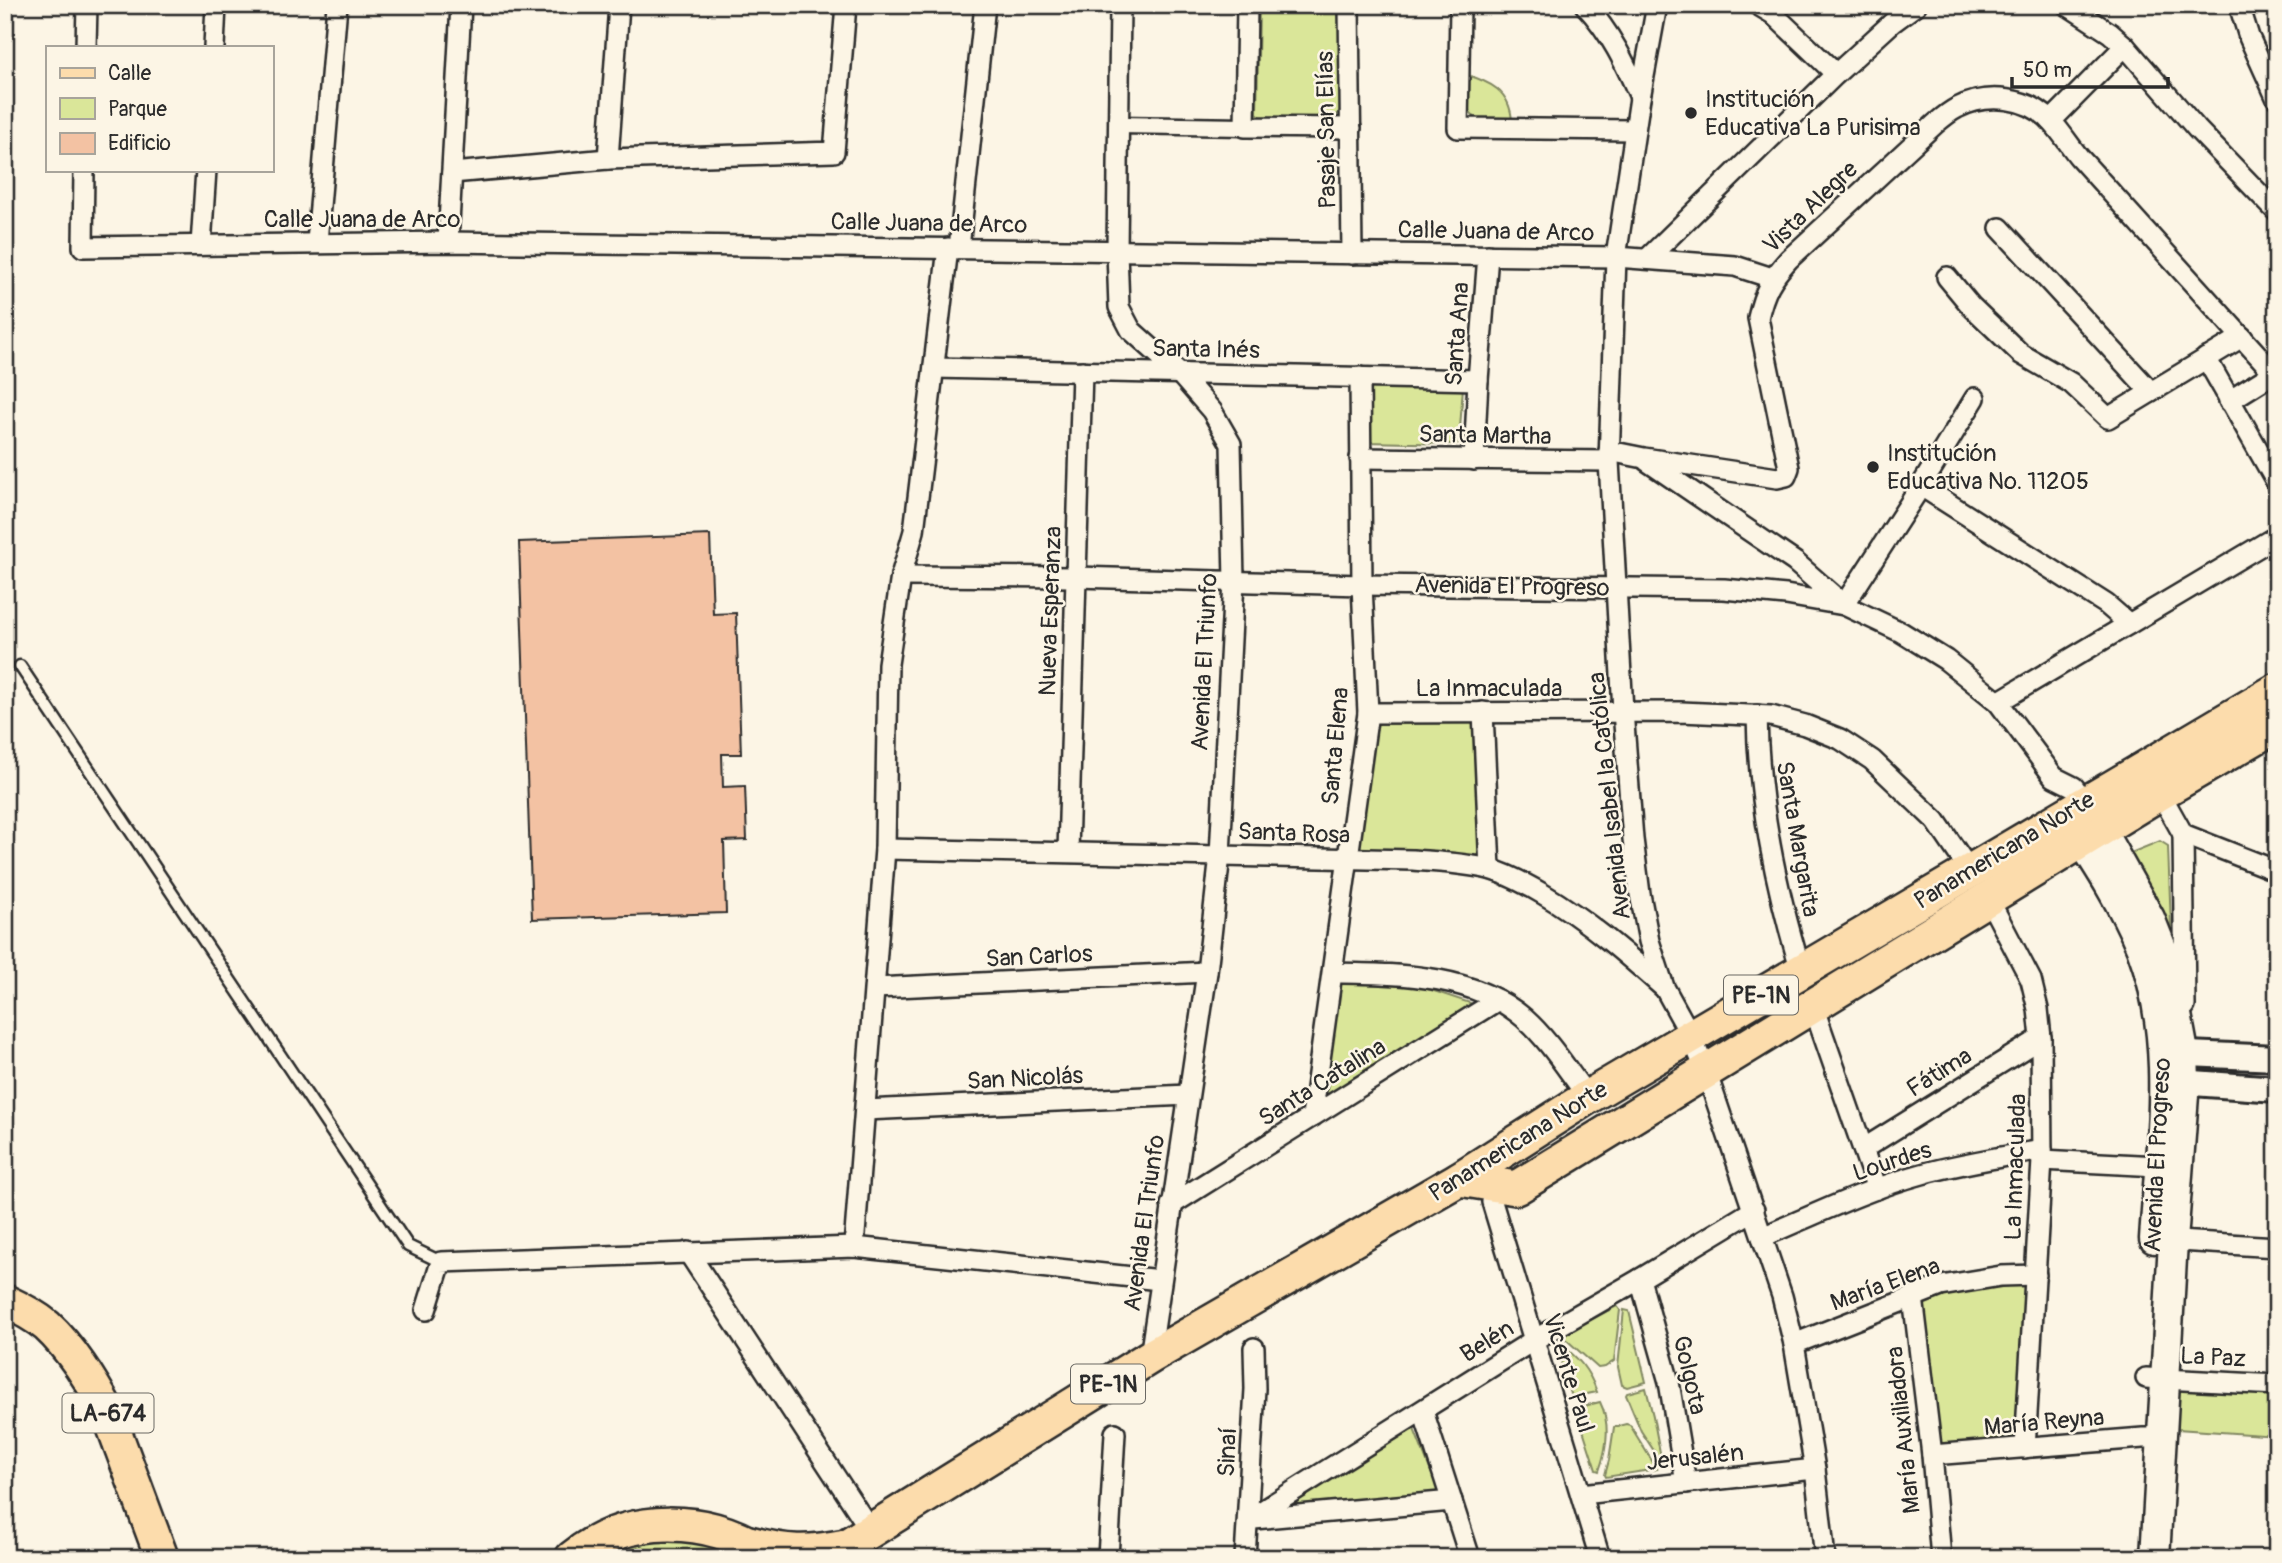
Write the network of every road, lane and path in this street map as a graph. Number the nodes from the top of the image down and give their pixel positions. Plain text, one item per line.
1 (87, 5) edge
2 (216, 5) edge
3 (337, 5) edge
4 (461, 5) edge
5 (619, 5) edge
6 (846, 5) edge
7 (985, 5) edge
8 (1120, 5) edge
9 (1247, 5) edge
10 (1349, 5) edge
11 (1460, 5) edge
12 (1585, 5) edge
13 (1657, 5) edge
14 (1916, 5) edge
15 (2067, 5) edge
16 (2239, 5) edge
17 (1771, 8) edge
18 (86, 46) edge
19 (214, 46) edge
20 (2124, 46) junction
21 (1836, 74) junction
22 (1640, 98) junction
23 (2277, 99) edge
24 (2051, 121) junction
25 (1118, 125) junction
26 (1245, 127) junction
27 (1351, 128) junction
28 (1635, 130) junction
29 (608, 159) junction
30 (84, 172) edge
31 (206, 172) edge
32 (452, 173) junction
33 (2277, 212) edge
34 (2000, 228) dead end
35 (317, 242) junction
36 (448, 242) junction
37 (201, 246) junction
38 (954, 248) junction
39 (1117, 251) junction
40 (1352, 254) junction
41 (1488, 255) junction
42 (1616, 257) junction
43 (1647, 259) junction
44 (1947, 277) dead end
45 (1772, 278) junction
46 (2242, 337) junction
47 (2206, 358) junction
48 (934, 368) junction
49 (1082, 371) junction
50 (2275, 372) edge
51 (1180, 373) junction
52 (1360, 377) junction
53 (1478, 380) junction
54 (2151, 392) junction
55 (1975, 398) dead end
56 (2230, 401) junction
57 (1609, 456) junction
58 (1360, 458) junction
59 (1644, 458) junction
60 (1474, 460) junction
61 (1786, 476) joint
62 (2277, 483) edge
63 (1921, 486) junction
64 (2277, 536) edge
65 (901, 576) junction
66 (1076, 577) junction
67 (1234, 580) junction
68 (1362, 585) junction
69 (1616, 588) junction
70 (1844, 605) junction
71 (2129, 624) junction
72 (20, 666) dead end
73 (2277, 690) edge
74 (1998, 702) junction
75 (1483, 712) junction
76 (1623, 712) junction
77 (1368, 713) junction
78 (1757, 715) junction
79 (2277, 725) edge
80 (2160, 793) junction
81 (2083, 822) junction
82 (2183, 834) junction
83 (885, 849) junction
84 (1068, 852) junction
85 (1220, 855) junction
86 (1347, 859) junction
87 (1490, 869) junction
88 (1970, 871) junction
89 (2277, 871) edge
90 (1988, 898) junction
91 (1801, 971) junction
92 (1207, 972) junction
93 (1334, 972) junction
94 (1664, 987) junction
95 (875, 988) junction
96 (1498, 1000) junction
97 (1813, 1006) junction
98 (1691, 1036) junction
99 (2041, 1038) junction
100 (2174, 1052) junction
101 (2277, 1058) edge
102 (1706, 1071) junction
103 (2175, 1081) junction
104 (2277, 1089) edge
105 (1188, 1095) junction
106 (1588, 1097) junction
107 (865, 1110) junction
108 (1312, 1117) junction
109 (1863, 1149) junction
110 (2042, 1155) junction
111 (2158, 1166) junction
112 (1459, 1179) junction
113 (1877, 1189) junction
114 (1504, 1195) junction
115 (1171, 1205) junction
116 (1754, 1210) junction
117 (1762, 1237) junction
118 (2163, 1240) junction
119 (854, 1247) junction
120 (2277, 1247) edge
121 (688, 1252) junction
122 (441, 1262) junction
123 (2036, 1275) junction
124 (1640, 1279) junction
125 (1160, 1280) junction
126 (1913, 1297) junction
127 (5, 1301) edge
128 (426, 1310) dead end
129 (1534, 1340) junction
130 (1794, 1344) junction
131 (1254, 1348) dead end
132 (1150, 1357) junction
133 (2155, 1378) junction
134 (2277, 1385) edge
135 (1423, 1411) junction
136 (1115, 1433) dead end
137 (2152, 1438) junction
138 (2025, 1448) junction
139 (1932, 1455) junction
140 (1815, 1469) junction
141 (1686, 1483) junction
142 (1581, 1494) junction
143 (1452, 1501) junction
144 (1249, 1519) junction
145 (871, 1531) junction
146 (760, 1550) edge
147 (162, 1558) edge
148 (572, 1558) edge
149 (1108, 1558) edge
150 (1245, 1558) edge
151 (1471, 1558) edge
152 (1600, 1558) edge
153 (1825, 1558) edge
154 (1941, 1558) edge
155 (2136, 1558) edge
156 (2155, 1558) edge

1 - 18 street
2 - 19 street
3 - 35 street
4 - 32 street
5 - 29 street
6 - 29 street
7 - 38 street
8 - 25 street, Avenida El Triunfo
9 - 26 street
10 - 27 street, Pasaje San Elías
11 - 28 street
12 - 22 street
13 - 22 street, Avenida Isabel la Católica
14 - 21 street
15 - 20 street
16 - 23 street
17 - 21 street
20 - 24 street
20 - 33 street
21 - 43 street
22 - 28 street, Avenida Isabel la Católica
24 - 45 street, Vista Alegre
24 - 46 street
25 - 26 street
25 - 39 street, Avenida El Triunfo
26 - 27 street
27 - 40 street, Pasaje San Elías
28 - 42 street, Avenida Isabel la Católica
29 - 32 street
30 - 37 street, Calle Juana de Arco
31 - 37 street
32 - 36 street
34 - 54 street
35 - 36 street, Calle Juana de Arco
35 - 37 street, Calle Juana de Arco
36 - 38 street, Calle Juana de Arco
38 - 39 street, Calle Juana de Arco
38 - 48 street
39 - 40 street, Calle Juana de Arco
39 - 51 street, Avenida El Triunfo
40 - 41 street, Calle Juana de Arco
41 - 42 street, Calle Juana de Arco
41 - 53 street, Santa Ana
42 - 43 street, Calle Juana de Arco
42 - 57 street, Avenida Isabel la Católica
43 - 45 street, Calle Juana de Arco
44 - 54 street
45 - 61 street, Vista Alegre
46 - 47 street
46 - 50 street
47 - 54 street
47 - 56 street
48 - 49 street, Santa Inés
48 - 65 street
49 - 51 street, Santa Inés
49 - 66 street, Nueva Esperanza
50 - 56 street
51 - 52 street, Santa Inés
51 - 67 street, Avenida El Triunfo
52 - 53 street, Santa Inés
52 - 58 street, Santa Elena
53 - 60 street, Santa Ana
55 - 63 street
56 - 62 street
57 - 59 street, Santa Martha
57 - 60 street, Santa Martha
57 - 69 street, Avenida Isabel la Católica
58 - 60 street, Santa Martha
58 - 68 street, Santa Elena
59 - 61 street, Santa Martha
59 - 70 street
63 - 70 street
63 - 71 street
64 - 71 street
65 - 66 street, Avenida El Progreso
65 - 83 street
66 - 67 street, Avenida El Progreso
66 - 84 street, Nueva Esperanza
67 - 68 street, Avenida El Progreso
67 - 85 street, Avenida El Triunfo
68 - 69 street, Avenida El Progreso
68 - 77 street, Santa Elena
69 - 70 street, Avenida El Progreso
69 - 76 street, Avenida Isabel la Católica
70 - 74 street, Avenida El Progreso
71 - 74 street
72 - 122 lane
73 - 81 highway, Panamericana Norte / PE-1N
74 - 81 street, Avenida El Progreso
75 - 76 street, La Inmaculada
75 - 77 street, La Inmaculada
75 - 87 street
76 - 78 street, La Inmaculada
76 - 94 street, Avenida Isabel la Católica
77 - 86 street, Santa Elena
78 - 88 street, La Inmaculada
78 - 91 street, Santa Margarita
79 - 80 highway, Panamericana Norte / PE-1N
80 - 81 highway, Panamericana Norte / PE-1N
80 - 82 street
81 - 88 highway, Panamericana Norte / PE-1N
81 - 90 highway, Panamericana Norte / PE-1N
81 - 100 main road, Avenida El Progreso
82 - 89 street
82 - 100 street, Avenida El Progreso
83 - 84 street, Santa Rosa
83 - 95 street
84 - 85 street, Santa Rosa
85 - 86 street, Santa Rosa
85 - 92 street, Avenida El Triunfo
86 - 87 street, Santa Rosa
86 - 93 street, Santa Elena
87 - 94 street, Santa Rosa
88 - 91 highway, Panamericana Norte / PE-1N
90 - 97 highway, Panamericana Norte / PE-1N
90 - 99 street, La Inmaculada
91 - 98 highway, Panamericana Norte / PE-1N
92 - 95 street, San Carlos
92 - 105 street, Avenida El Triunfo
93 - 96 street
93 - 108 street, Santa Elena
94 - 98 street, Avenida Isabel la Católica
95 - 107 street
96 - 106 street
96 - 108 street, Santa Catalina
97 - 102 highway, Panamericana Norte / PE-1N
97 - 109 street
98 - 102 street, Avenida Isabel la Católica
98 - 106 highway, Panamericana Norte / PE-1N
99 - 109 street, Fátima
99 - 110 street, La Inmaculada
100 - 101 street
100 - 103 main road, Avenida El Progreso
102 - 114 highway, Panamericana Norte / PE-1N
102 - 116 street, Avenida Isabel la Católica
103 - 104 street
103 - 111 main road, Avenida El Progreso
103 - 118 main road, Avenida El Progreso
105 - 107 street, San Nicolás
105 - 115 street, Avenida El Triunfo
106 - 112 highway, Panamericana Norte / PE-1N
107 - 119 street
108 - 115 street, Santa Catalina
109 - 113 street
110 - 111 street, Lourdes
110 - 113 street, Lourdes
110 - 123 street, La Inmaculada
111 - 118 main road, Avenida El Progreso
112 - 114 highway
112 - 132 highway, Panamericana Norte / PE-1N
113 - 117 street, Lourdes
114 - 129 street, Vicente Paul
115 - 125 street, Avenida El Triunfo
116 - 117 street, Avenida Isabel la Católica
116 - 124 street, Belén
117 - 130 street, Avenida Isabel la Católica
118 - 120 street
118 - 133 main road, Avenida El Progreso
119 - 121 street
119 - 125 street
121 - 122 street
121 - 145 street
122 - 128 street
123 - 126 street, María Elena
123 - 138 street, La Inmaculada
124 - 129 street, Belén
124 - 141 street, Golgota
125 - 132 street, Avenida El Triunfo
126 - 130 street, María Elena
126 - 139 street, María Auxiliadora
127 - 147 main road, LA-674
129 - 135 street, Belén
129 - 142 street, Vicente Paul
130 - 140 street, Avenida Isabel la Católica
131 - 144 street, Sinaí
132 - 145 highway, Panamericana Norte / PE-1N
133 - 134 street, La Paz
133 - 137 main road, Avenida El Progreso
135 - 143 street
135 - 144 street, Belén
136 - 149 street
137 - 138 street, María Reyna
137 - 155 main road, Avenida El Progreso
137 - 156 main road, Avenida El Progreso
138 - 139 street, María Reyna
139 - 154 street, María Auxiliadora
140 - 141 street, Jerusalén
140 - 153 street, Avenida Isabel la Católica
141 - 142 street, Jerusalén
142 - 152 street, Vicente Paul
143 - 144 street
143 - 151 street
144 - 150 street, Sinaí
145 - 146 highway, Panamericana Norte / PE-1N
146 - 148 highway, PE-1N

